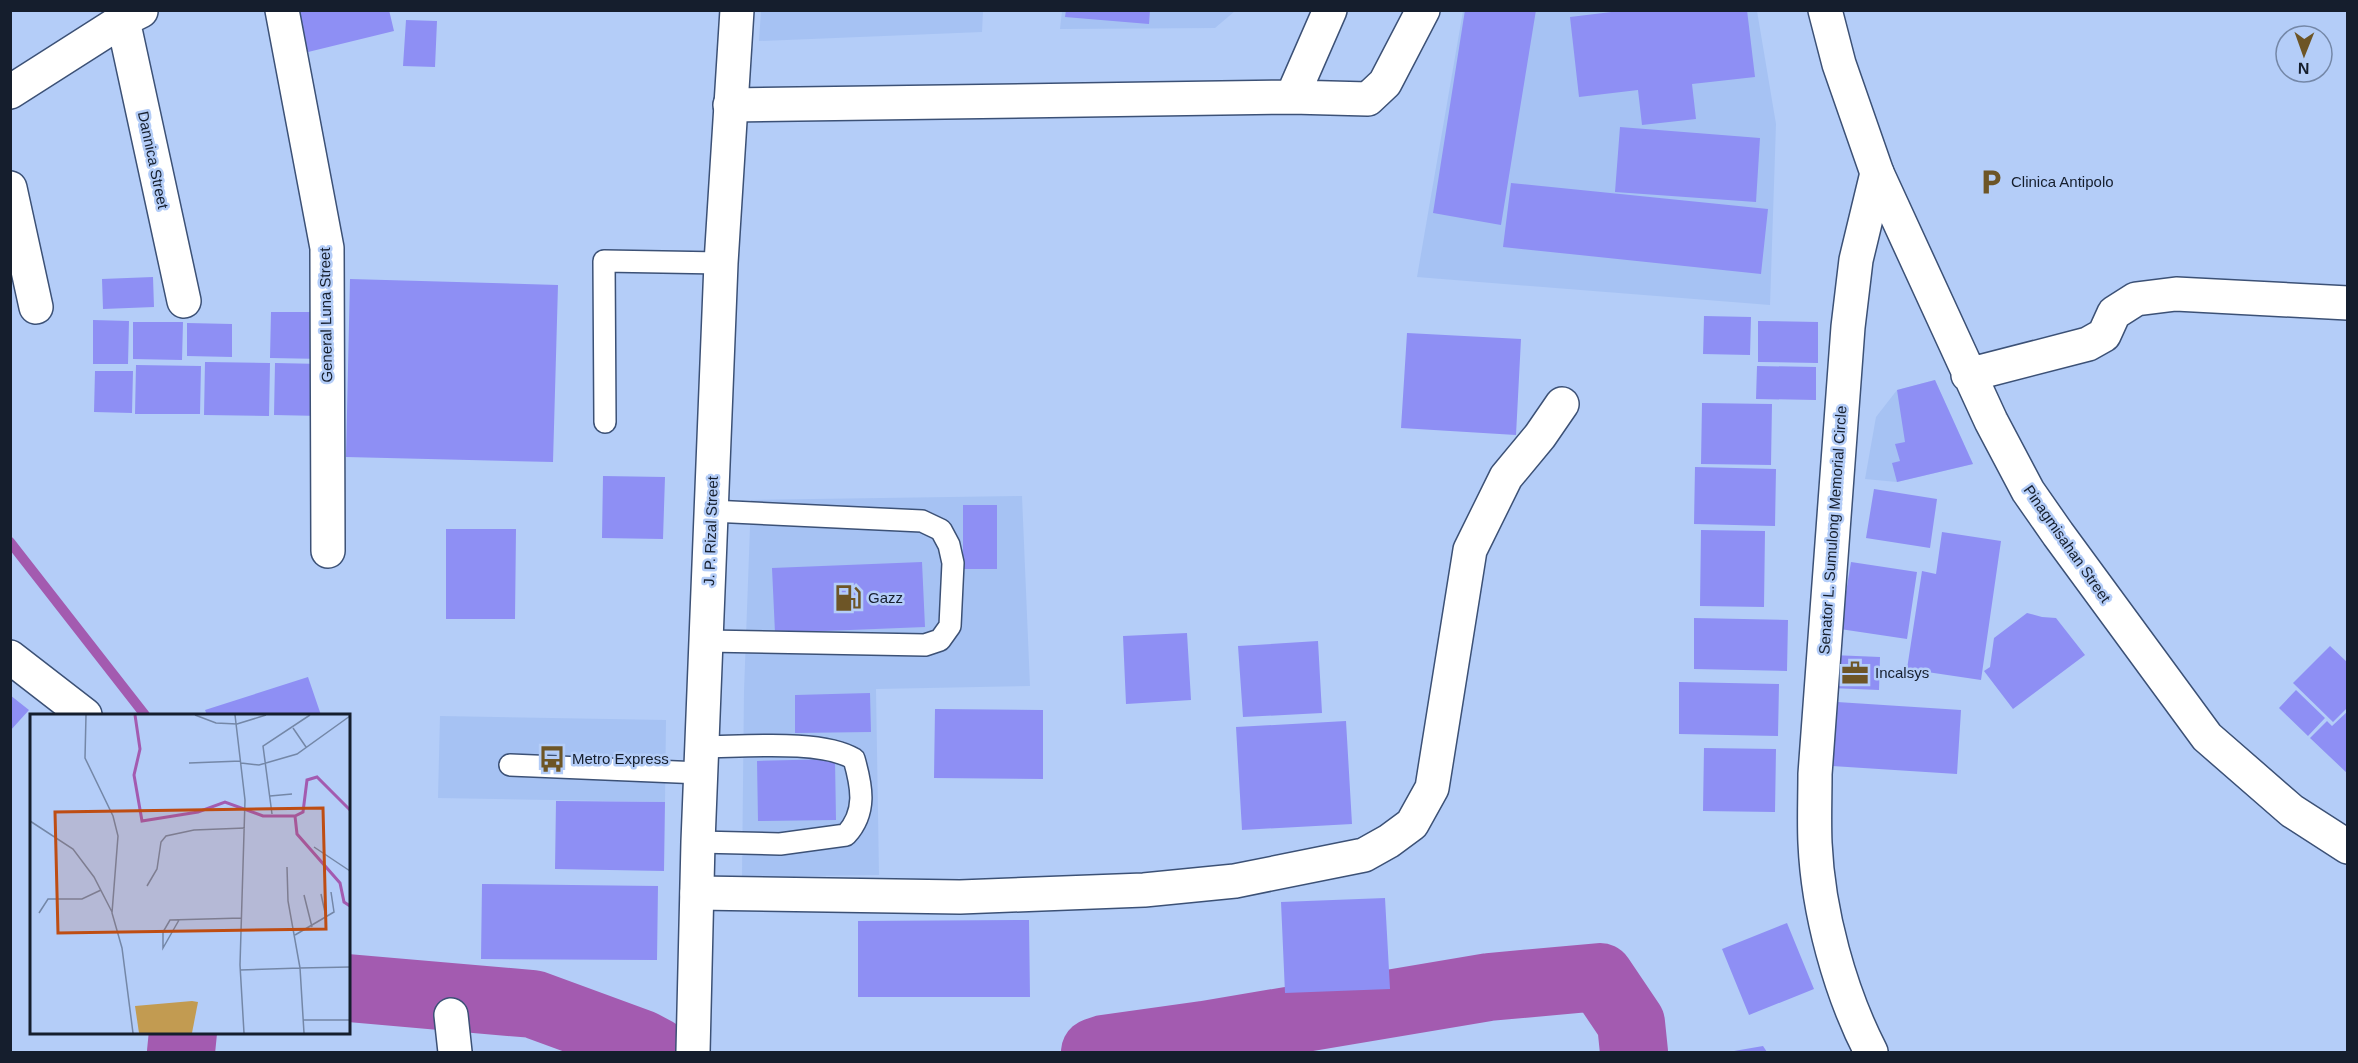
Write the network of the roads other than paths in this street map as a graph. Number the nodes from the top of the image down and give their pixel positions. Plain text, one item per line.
1 (282, 10) edge
2 (737, 10) edge
3 (1330, 10) edge
4 (1423, 10) edge
5 (1825, 10) edge
6 (133, 15) edge
7 (10, 92) edge
8 (1292, 97) junction
9 (730, 105) junction
10 (1877, 173) junction
11 (10, 188) edge
12 (721, 263) junction
13 (183, 301) dead end
14 (2348, 303) edge
15 (36, 307) dead end
16 (1968, 375) junction
17 (1562, 404) dead end
18 (605, 422) dead end
19 (711, 512) junction
20 (328, 551) dead end
21 (706, 641) junction
22 (10, 657) edge
23 (85, 714) edge
24 (701, 760) junction
25 (510, 765) dead end
26 (698, 842) junction
27 (2348, 847) edge
28 (697, 893) junction
29 (451, 1015) dead end
30 (693, 1043) edge
31 (455, 1053) edge
32 (1871, 1053) edge

1 - 20 street, General Luna Street
2 - 9 street, J. P. Rizal Street
3 - 8 street
4 - 8 street
5 - 10 street
6 - 7 street
6 - 13 street, Dannica Street
8 - 9 street
9 - 12 street, J. P. Rizal Street
10 - 16 street, Pinagmisahan Street
10 - 32 street, Senator L. Sumulong Memorial Circle
11 - 15 street
12 - 18 lane
12 - 19 street, J. P. Rizal Street
14 - 16 street
16 - 27 street, Pinagmisahan Street
17 - 28 street
19 - 21 street, J. P. Rizal Street
19 - 21 lane
21 - 24 street, J. P. Rizal Street
22 - 23 street
24 - 25 lane
24 - 26 street, J. P. Rizal Street
24 - 26 lane
26 - 28 street, J. P. Rizal Street
28 - 30 street, J. P. Rizal Street
29 - 31 street

